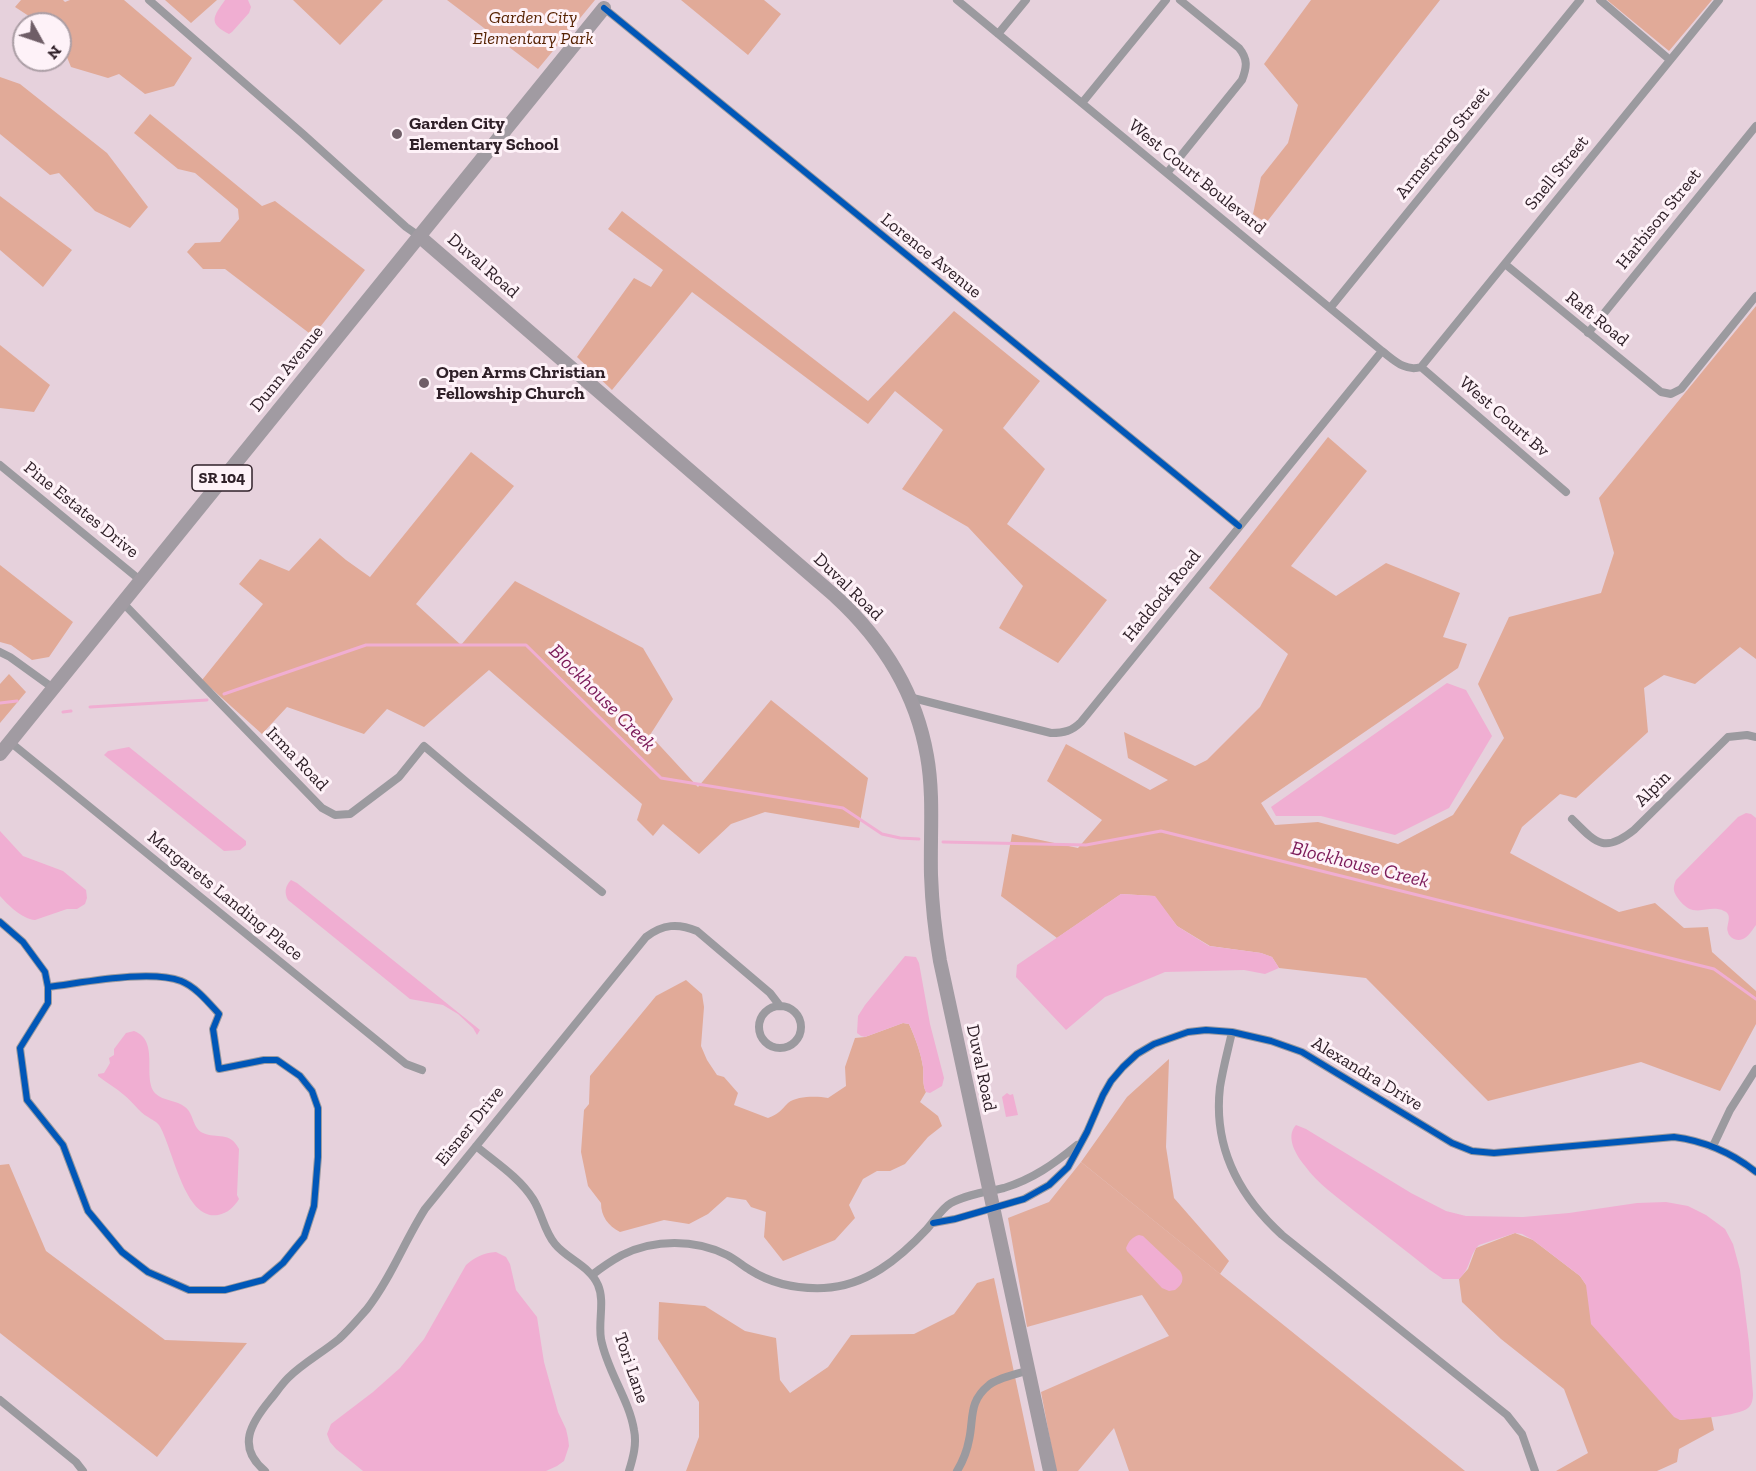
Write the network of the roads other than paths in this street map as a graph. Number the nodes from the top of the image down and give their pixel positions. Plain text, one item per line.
1 (149, 0) edge
2 (957, 0) edge
3 (1026, 0) edge
4 (1166, 0) edge
5 (1180, 0) edge
6 (1580, 0) edge
7 (1600, 0) edge
8 (1719, 0) edge
9 (604, 8) joint
10 (998, 34) junction
11 (1670, 60) junction
12 (1082, 103) junction
13 (1756, 126) edge
14 (1167, 173) junction
15 (419, 236) junction
16 (1505, 264) junction
17 (1756, 296) edge
18 (1331, 307) junction
19 (1588, 333) junction
20 (1382, 351) junction
21 (1421, 367) junction
22 (0, 465) edge
23 (1566, 492) dead end
24 (1239, 526) junction
25 (140, 580) junction
26 (122, 602) junction
27 (0, 652) edge
28 (53, 688) junction
29 (909, 697) junction
30 (1756, 737) edge
31 (9, 742) junction
32 (0, 754) edge
33 (1572, 819) dead end
34 (602, 892) dead end
35 (0, 922) edge
36 (48, 987) junction
37 (780, 1006) junction
38 (1232, 1032) junction
39 (1756, 1069) edge
40 (422, 1070) dead end
41 (1080, 1142) junction
42 (476, 1146) junction
43 (1713, 1146) junction
44 (1756, 1172) edge
45 (990, 1191) junction
46 (994, 1207) junction
47 (933, 1223) junction
48 (592, 1275) junction
49 (1029, 1370) junction
50 (0, 1400) edge
51 (83, 1471) edge
52 (265, 1471) edge
53 (629, 1471) edge
54 (957, 1471) edge
55 (1050, 1471) edge
56 (1535, 1471) edge

1 - 15 street, Duval Road
2 - 10 street, West Court Boulevard
3 - 10 street
4 - 12 street
5 - 14 street
6 - 18 street, Armstrong Street
7 - 11 street
8 - 11 street, Snell Street
9 - 15 main road, Dunn Avenue / SR 104
9 - 24 street, Lorence Avenue
10 - 12 street, West Court Boulevard
11 - 16 street, Snell Street
12 - 14 street, West Court Boulevard
13 - 19 street, Harbison Street
14 - 18 street, West Court Boulevard
15 - 25 main road, Dunn Avenue / SR 104
15 - 29 main road, Duval Road
16 - 19 street, Raft Road
16 - 21 street, Snell Street
17 - 19 street, Raft Road
18 - 20 street, West Court Boulevard
20 - 21 street, West Court Boulevard
20 - 24 street, Haddock Road
21 - 23 street, West Court Bv
22 - 25 street, Pine Estates Drive
24 - 29 street, Haddock Road
25 - 26 main road, Dunn Avenue / SR 104
26 - 28 main road, Dunn Avenue / SR 104
26 - 34 street, Irma Road
27 - 28 street
28 - 31 main road, Dunn Avenue / SR 104
29 - 45 main road, Duval Road
30 - 33 street, Alpin
31 - 32 main road, Dunn Avenue / SR 104
31 - 40 street, Margarets Landing Place
35 - 36 street
36 - 36 street
37 - 37 street, Eisner Drive
37 - 42 street, Eisner Drive
38 - 41 street, Alexandra Drive
38 - 43 street, Alexandra Drive
38 - 56 street
39 - 43 street
41 - 45 street, Alexandra Drive
41 - 46 street, Alexandra Drive
42 - 48 street
42 - 52 street, Eisner Drive
43 - 44 street, Alexandra Drive
45 - 46 main road, Duval Road
45 - 47 street, Alexandra Drive
46 - 47 street, Alexandra Drive
46 - 49 main road, Duval Road
47 - 48 street, Alexandra Drive
48 - 53 street, Tori Lane
49 - 54 street
49 - 55 main road, Duval Road
50 - 51 street

